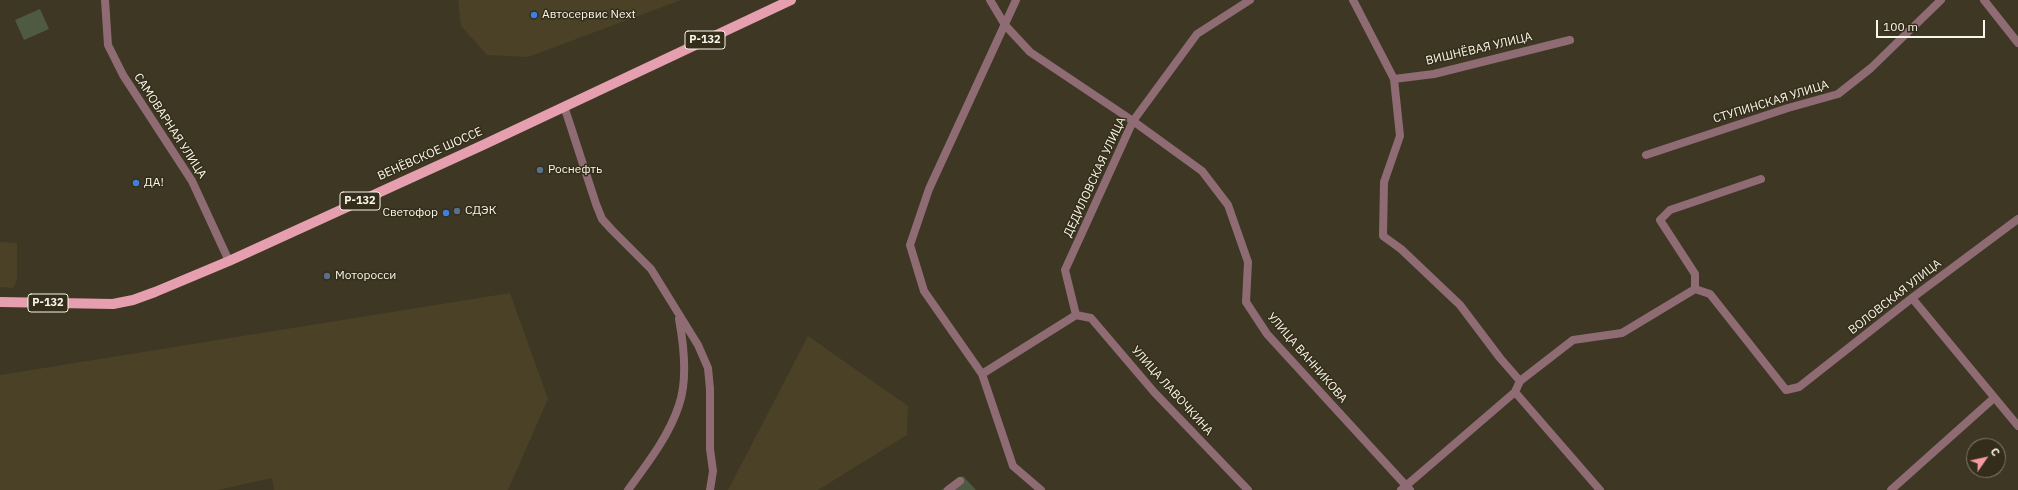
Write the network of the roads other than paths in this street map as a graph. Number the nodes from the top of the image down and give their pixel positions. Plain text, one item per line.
1 (105, 0) edge
2 (791, 0) edge
3 (990, 0) edge
4 (1016, 0) edge
5 (1250, 0) edge
6 (1352, 0) edge
7 (1941, 0) edge
8 (1984, 0) edge
9 (1005, 25) junction
10 (2015, 34) edge
11 (1570, 40) dead end
12 (2018, 43) edge
13 (1394, 79) junction
14 (564, 106) junction
15 (1133, 122) junction
16 (1646, 155) dead end
17 (1761, 179) dead end
18 (2018, 219) edge
19 (229, 261) junction
20 (1695, 289) junction
21 (1912, 298) junction
22 (0, 302) edge
23 (1076, 314) junction
24 (679, 317) junction
25 (982, 374) junction
26 (1520, 381) junction
27 (1515, 392) junction
28 (1994, 398) junction
29 (2018, 426) edge
30 (960, 480) dead end
31 (1406, 489) edge
32 (628, 490) edge
33 (710, 490) edge
34 (948, 490) edge
35 (1041, 490) edge
36 (1248, 490) edge
37 (1600, 490) edge
38 (1891, 490) edge

1 - 19 street, САМОВАРНАЯ УЛИЦА
2 - 14 main road, ВЕНЁВСКОЕ ШОССЕ / Р-132
3 - 9 street, УЛИЦА ВАННИКОВА
4 - 9 street
5 - 15 street, ДЕДИЛОВСКАЯ УЛИЦА
6 - 13 street
7 - 16 street, СТУПИНСКАЯ УЛИЦА
8 - 10 street
9 - 15 street, УЛИЦА ВАННИКОВА
9 - 25 street
10 - 12 street
11 - 13 street, ВИШНЁВАЯ УЛИЦА
13 - 26 street
14 - 19 main road, ВЕНЁВСКОЕ ШОССЕ / Р-132
14 - 24 street
15 - 23 street, ДЕДИЛОВСКАЯ УЛИЦА
15 - 31 street, УЛИЦА ВАННИКОВА
17 - 20 street
18 - 21 street, ВОЛОВСКАЯ УЛИЦА
19 - 22 main road, ВЕНЁВСКОЕ ШОССЕ / Р-132
20 - 21 street, ВОЛОВСКАЯ УЛИЦА
20 - 26 street
21 - 28 street
23 - 25 street
23 - 36 street, УЛИЦА ЛАВОЧКИНА
24 - 32 street
24 - 33 street
25 - 35 street
26 - 27 street
27 - 31 street
27 - 37 street
28 - 29 street
28 - 38 street
30 - 34 street

